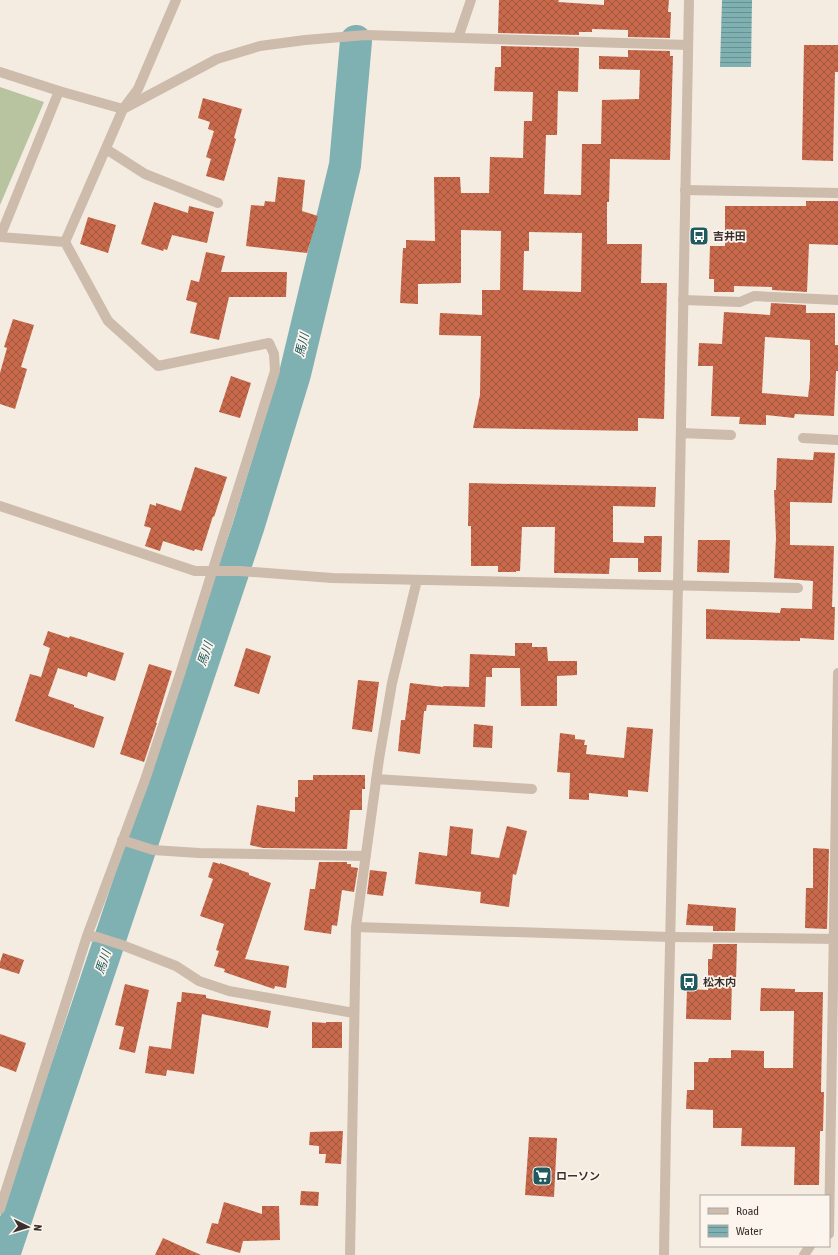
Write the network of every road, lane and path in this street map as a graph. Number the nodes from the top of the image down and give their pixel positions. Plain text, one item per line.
1 (176, 0) edge
2 (471, 0) edge
3 (689, 0) edge
4 (458, 38) junction
5 (688, 45) junction
6 (0, 72) edge
7 (59, 91) junction
8 (123, 109) junction
9 (106, 149) junction
10 (685, 190) junction
11 (838, 193) edge
12 (218, 203) dead end
13 (0, 237) edge
14 (65, 242) junction
15 (684, 300) junction
16 (838, 300) edge
17 (681, 433) junction
18 (731, 436) dead end
19 (803, 438) dead end
20 (838, 440) edge
21 (0, 506) edge
22 (217, 571) junction
23 (417, 580) junction
24 (678, 585) junction
25 (798, 588) dead end
26 (838, 673) edge
27 (376, 779) junction
28 (532, 789) dead end
29 (122, 840) junction
30 (366, 856) junction
31 (356, 928) junction
32 (92, 937) junction
33 (670, 937) junction
34 (836, 939) edge
35 (354, 1013) junction
36 (830, 1195) edge
37 (0, 1210) edge
38 (350, 1255) edge
39 (664, 1255) edge

1 - 8 street
2 - 4 street
3 - 5 street
4 - 5 street
4 - 8 street
5 - 10 street
6 - 7 street
7 - 8 street
7 - 13 street
8 - 9 street
9 - 12 street
9 - 14 street
10 - 11 street
10 - 15 street
13 - 14 street
14 - 22 street
15 - 16 street
15 - 17 street
17 - 18 street
17 - 24 street
19 - 20 street
21 - 22 street
22 - 23 street
22 - 29 street
23 - 24 street
23 - 27 street
24 - 25 street
24 - 33 street
26 - 34 street
27 - 28 street
27 - 30 street
29 - 30 street
29 - 32 street
30 - 31 street
31 - 33 street
31 - 35 street
32 - 35 street
32 - 37 street
33 - 34 street
33 - 39 street
34 - 36 street
35 - 38 street

